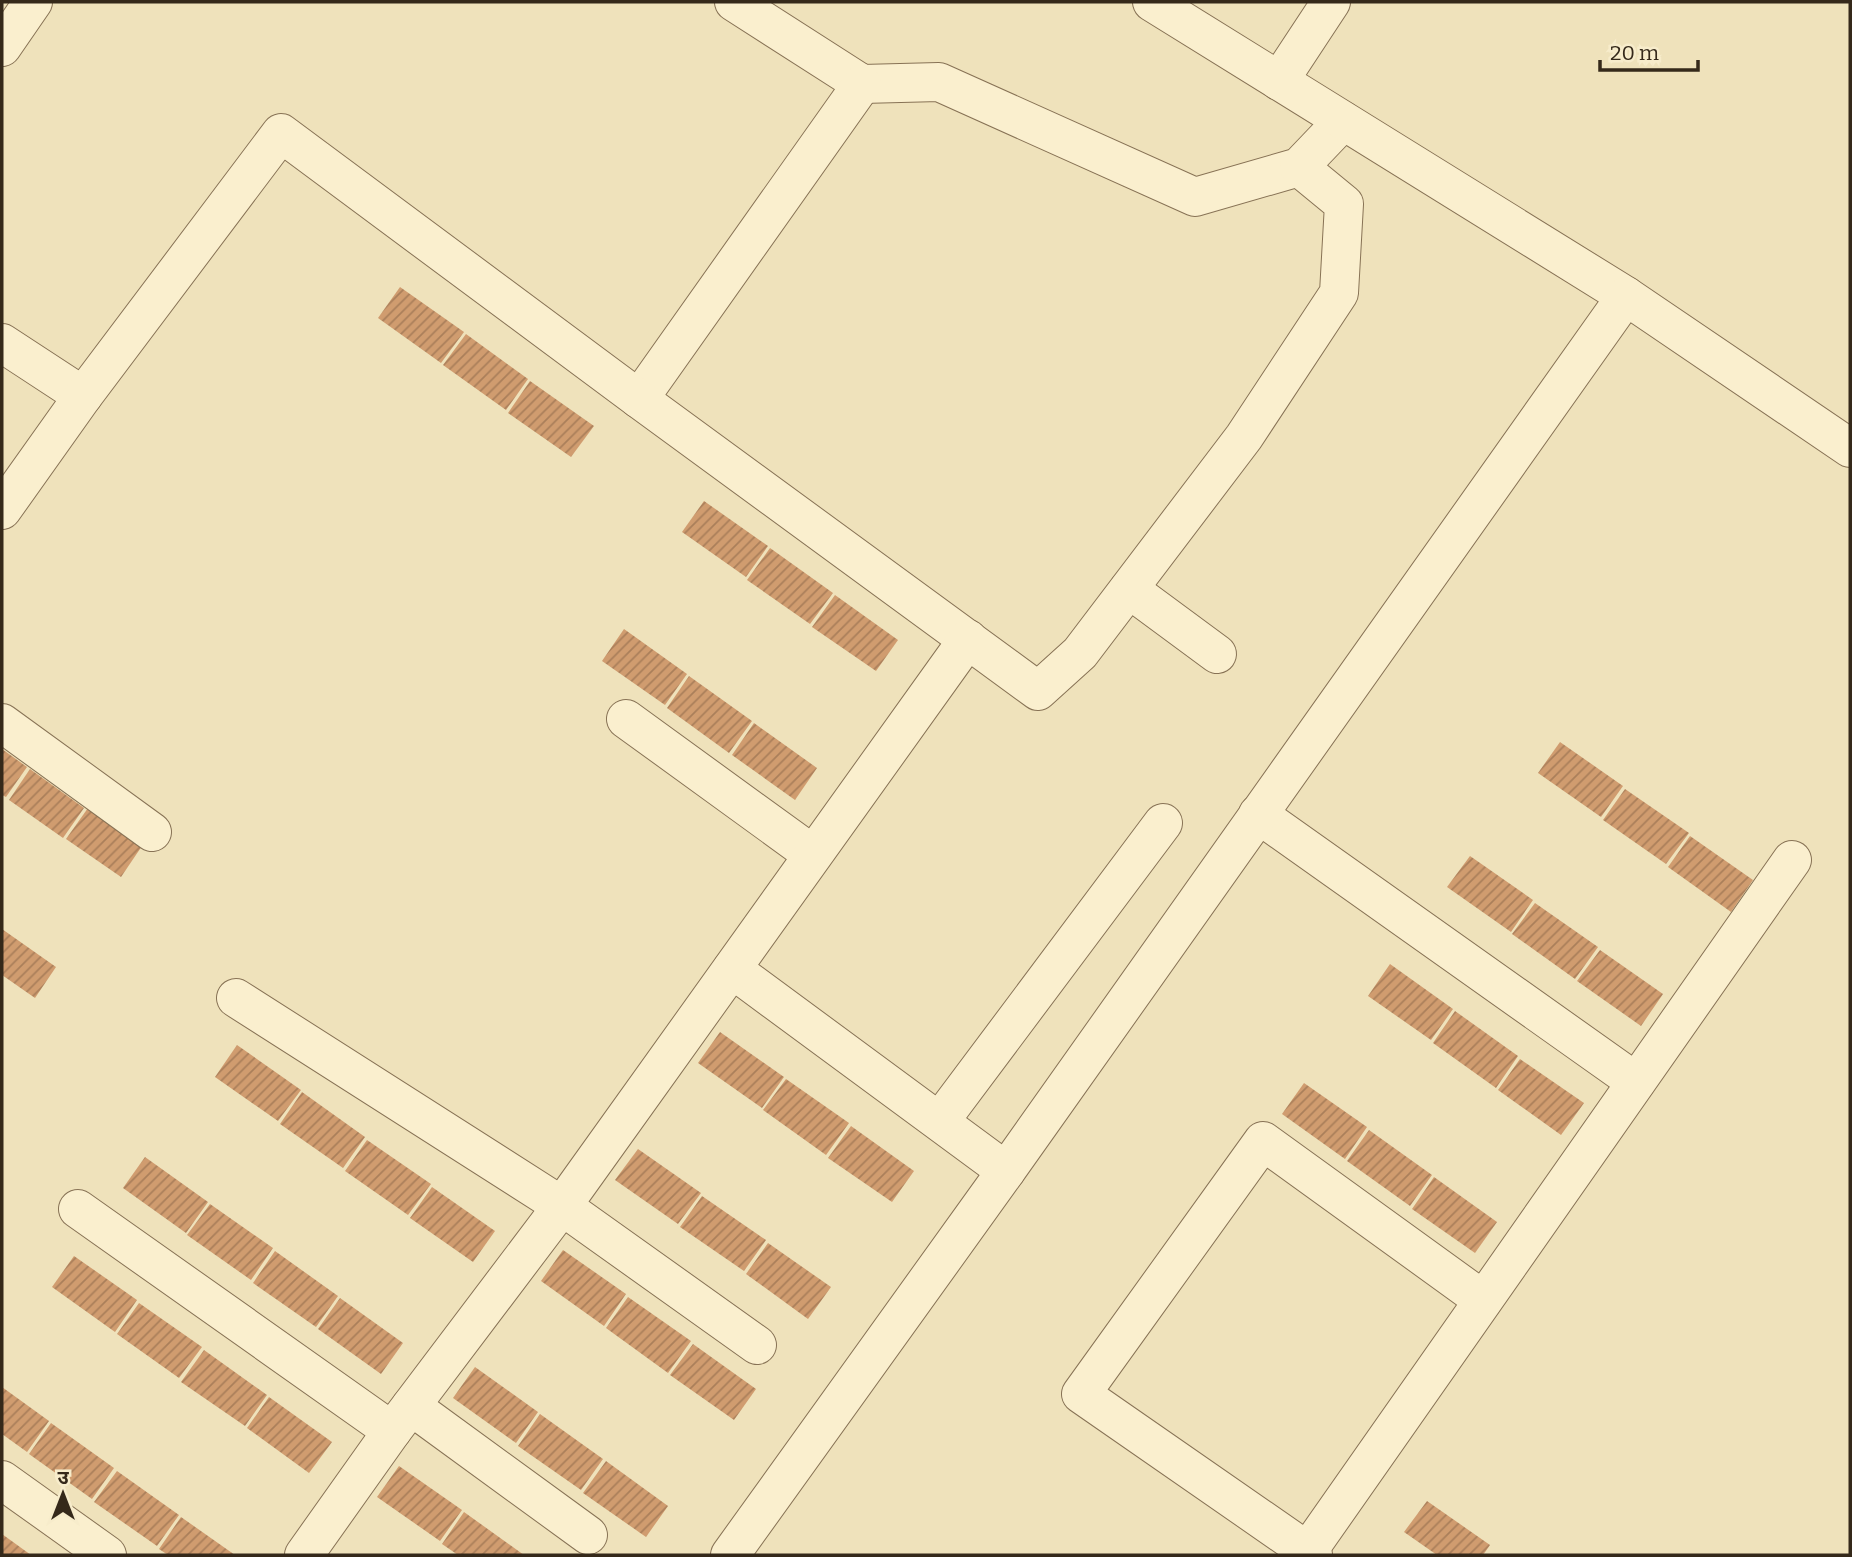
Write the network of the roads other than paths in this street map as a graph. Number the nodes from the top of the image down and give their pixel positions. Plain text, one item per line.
1 (33, 2) edge
2 (734, 2) edge
3 (1152, 2) edge
4 (1331, 2) edge
5 (2, 47) edge
6 (1279, 81) junction
7 (862, 84) junction
8 (1343, 121) junction
9 (1299, 167) junction
10 (1626, 296) junction
11 (2, 343) edge
12 (82, 396) junction
13 (639, 399) junction
14 (1850, 448) edge
15 (2, 510) edge
16 (1129, 589) junction
17 (968, 639) junction
18 (1217, 654) dead end
19 (626, 719) dead end
20 (2, 723) edge
21 (1258, 814) junction
22 (1163, 823) dead end
23 (152, 832) dead end
24 (812, 854) junction
25 (1792, 860) dead end
26 (732, 969) junction
27 (236, 998) dead end
28 (1636, 1082) junction
29 (940, 1121) junction
30 (1006, 1171) junction
31 (562, 1206) junction
32 (78, 1209) dead end
33 (1483, 1300) junction
34 (757, 1345) dead end
35 (402, 1418) junction
36 (2, 1480) edge
37 (588, 1535) dead end
38 (1308, 1554) edge
39 (107, 1555) edge
40 (304, 1555) edge
41 (730, 1555) edge

1 - 5 street
2 - 7 street
3 - 6 street
4 - 6 street
6 - 8 street
7 - 9 street
7 - 13 street
8 - 9 street
8 - 10 street
9 - 16 street
10 - 14 street
10 - 21 street
11 - 12 street
12 - 13 street
12 - 15 street
13 - 17 street
16 - 17 street
16 - 18 street
17 - 24 street
19 - 24 street
20 - 23 street
21 - 28 street
21 - 30 street
22 - 29 street
24 - 26 street
25 - 28 street
26 - 29 street
26 - 31 street
27 - 31 street
28 - 33 street
29 - 30 street
30 - 41 street
31 - 34 street
31 - 35 street
32 - 35 street
33 - 38 street
33 - 38 street
35 - 37 street
35 - 40 street
36 - 39 street

